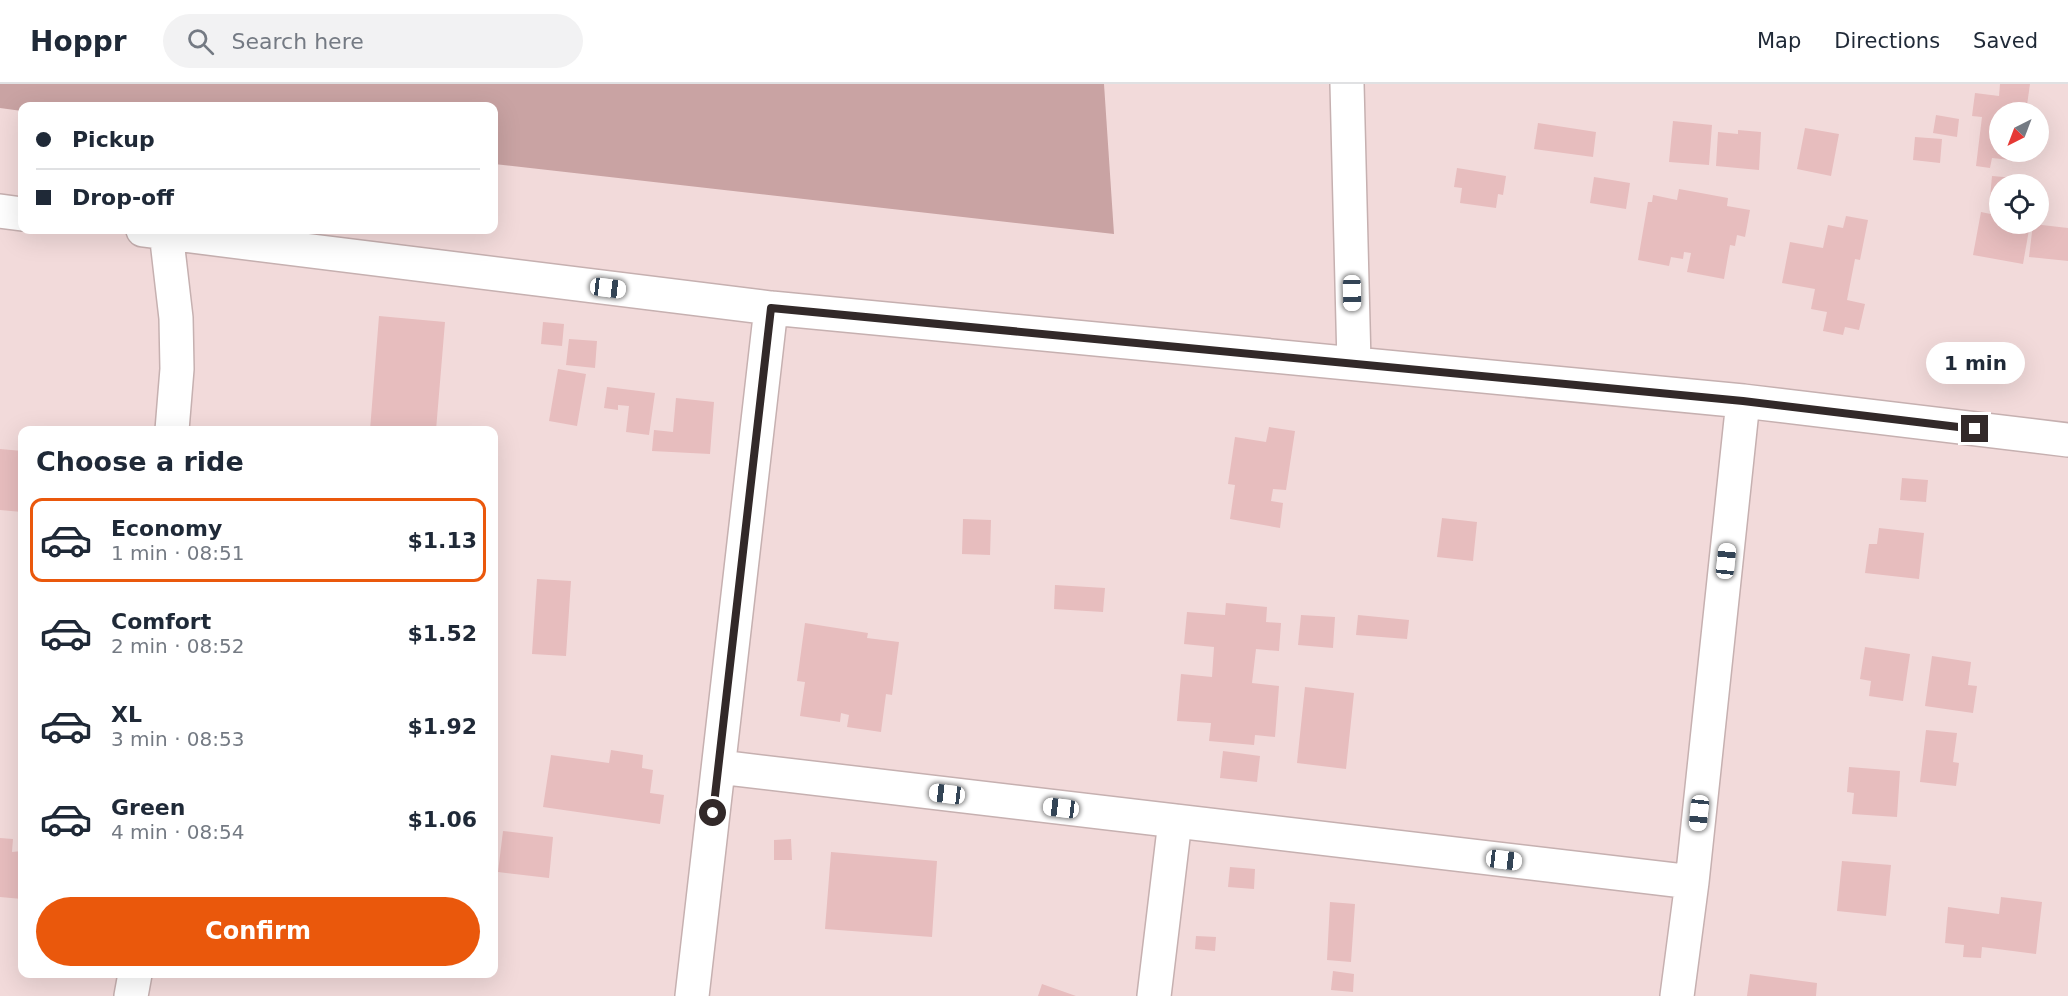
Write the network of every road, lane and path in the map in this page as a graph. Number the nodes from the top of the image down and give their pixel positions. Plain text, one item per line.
1 (1347, 84) edge
2 (0, 211) edge
3 (18, 213) edge
4 (155, 234) edge
5 (178, 234) edge
6 (771, 308) junction
7 (1354, 363) junction
8 (1743, 401) junction
9 (172, 426) edge
10 (2068, 440) edge
11 (719, 767) junction
12 (1175, 821) junction
13 (1692, 882) junction
14 (134, 978) edge
15 (131, 996) edge
16 (692, 996) edge
17 (1154, 996) edge
18 (1677, 996) edge

1 - 7 street
2 - 3 street
4 - 9 street
5 - 6 street
6 - 7 street
6 - 11 street
7 - 8 street
8 - 10 street
8 - 13 street
11 - 12 street
11 - 16 street
12 - 13 street
12 - 17 street
13 - 18 street
14 - 15 street

